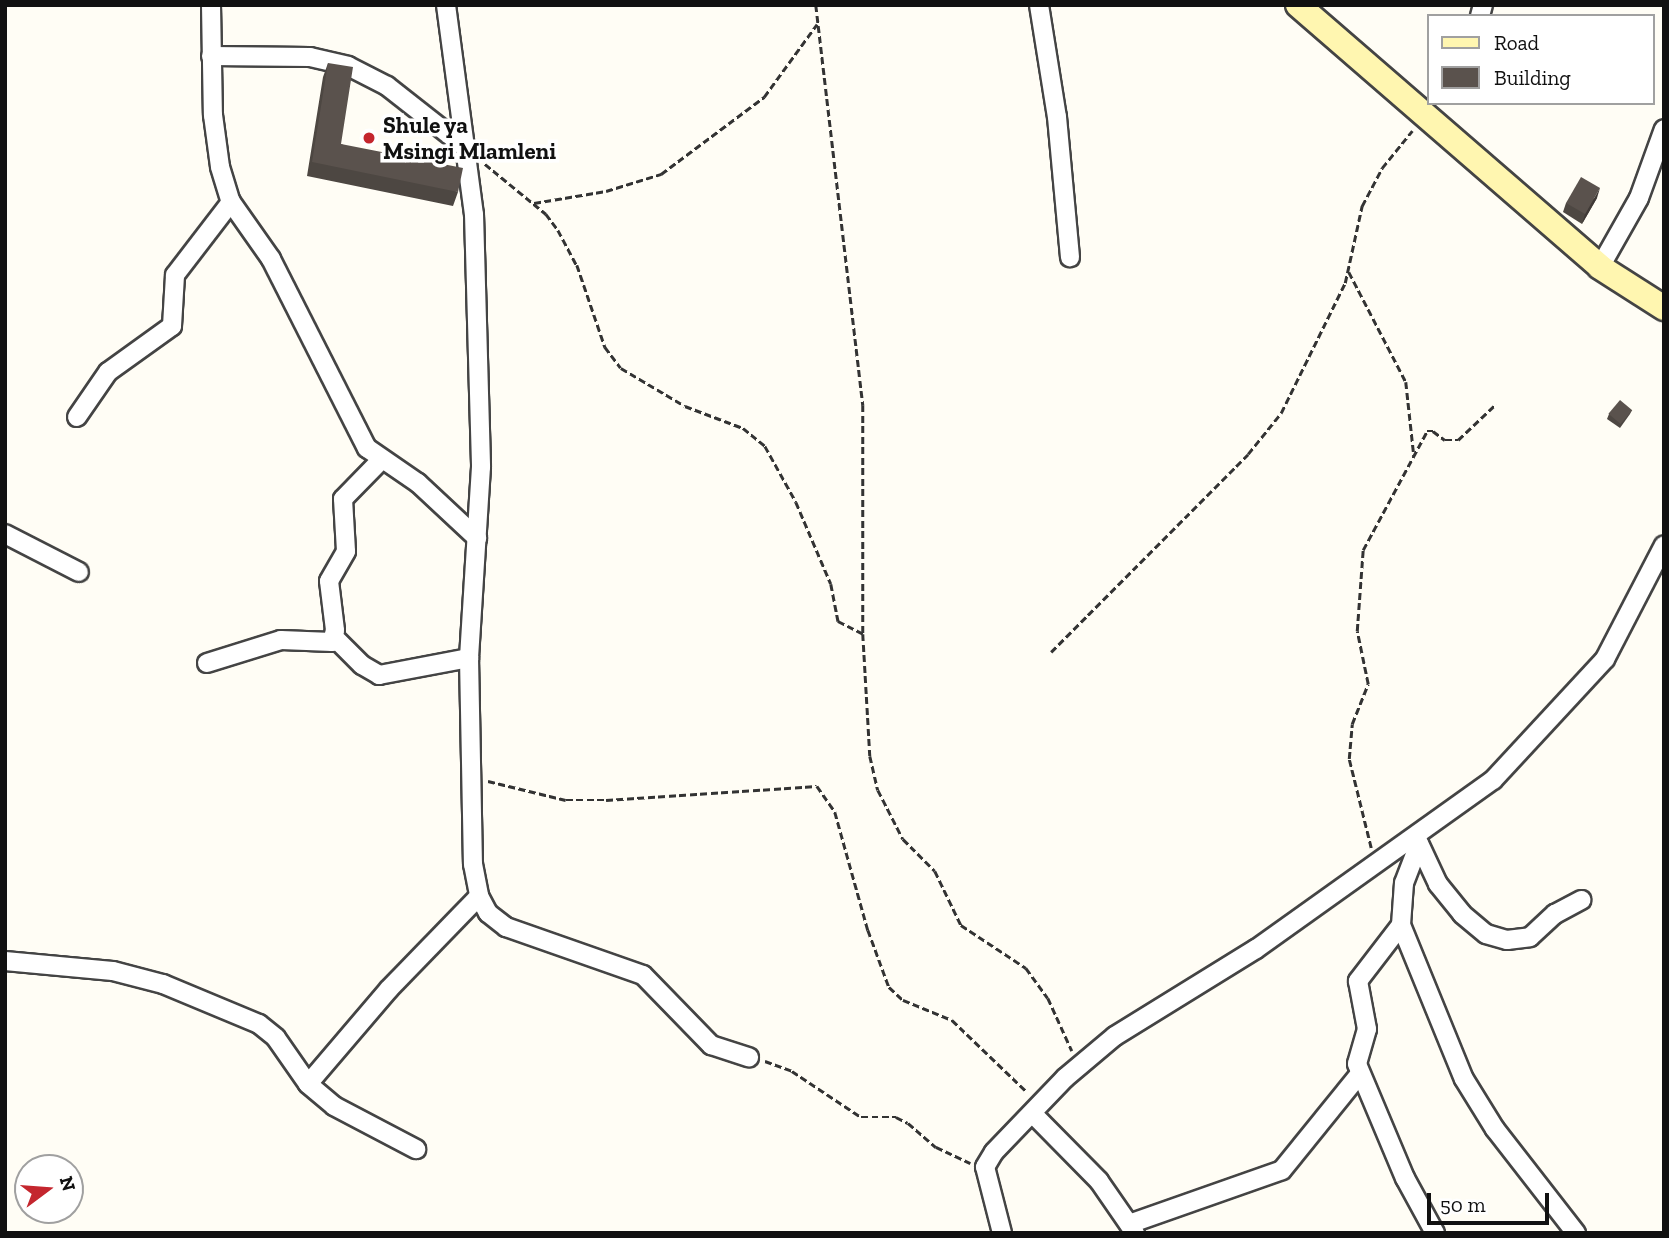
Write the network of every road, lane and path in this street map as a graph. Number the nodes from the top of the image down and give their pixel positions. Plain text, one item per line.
1 (211, 5) edge
2 (446, 5) edge
3 (816, 5) edge
4 (1039, 5) edge
5 (1305, 7) edge
6 (817, 24) junction
7 (211, 56) junction
8 (1430, 109) edge
9 (1664, 129) edge
10 (466, 148) junction
11 (232, 202) junction
12 (534, 203) junction
13 (1070, 257) dead end
14 (1600, 267) junction
15 (1349, 271) junction
16 (1664, 309) edge
17 (1496, 404) dead end
18 (77, 417) dead end
19 (1414, 456) junction
20 (381, 460) junction
21 (5, 534) edge
22 (477, 538) junction
23 (1664, 545) edge
24 (79, 572) dead end
25 (863, 634) junction
26 (335, 638) junction
27 (1051, 652) dead end
28 (469, 658) junction
29 (207, 663) dead end
30 (471, 776) junction
31 (1418, 840) junction
32 (1374, 861) junction
33 (479, 896) junction
34 (1581, 900) dead end
35 (1401, 925) junction
36 (5, 961) edge
37 (749, 1058) joint
38 (1082, 1062) junction
39 (1359, 1075) junction
40 (308, 1084) junction
41 (1037, 1109) junction
42 (416, 1149) dead end
43 (985, 1167) junction
44 (1132, 1228) edge
45 (1002, 1233) edge
46 (1435, 1233) edge
47 (1576, 1233) edge

1 - 7 street
2 - 10 street
3 - 6 path
4 - 13 street
5 - 8 main road
6 - 12 path
6 - 25 path
7 - 10 street
7 - 11 street
8 - 14 main road
8 - 15 path
9 - 14 street
10 - 12 path
10 - 22 street
11 - 18 street
11 - 20 street
12 - 25 path
14 - 16 main road
15 - 19 path
15 - 27 path
17 - 19 path
19 - 32 path
20 - 22 street
20 - 26 street
21 - 24 street
22 - 28 street
23 - 31 street
25 - 38 path
26 - 28 street
26 - 29 street
28 - 30 street
30 - 33 street
30 - 41 path
31 - 32 street
31 - 34 street
31 - 35 street
32 - 38 street
33 - 37 street
33 - 40 street
35 - 39 street
35 - 47 street
36 - 40 street
37 - 43 path
38 - 41 street
39 - 44 street
39 - 46 street
40 - 42 street
41 - 43 street
41 - 44 street
43 - 45 street

